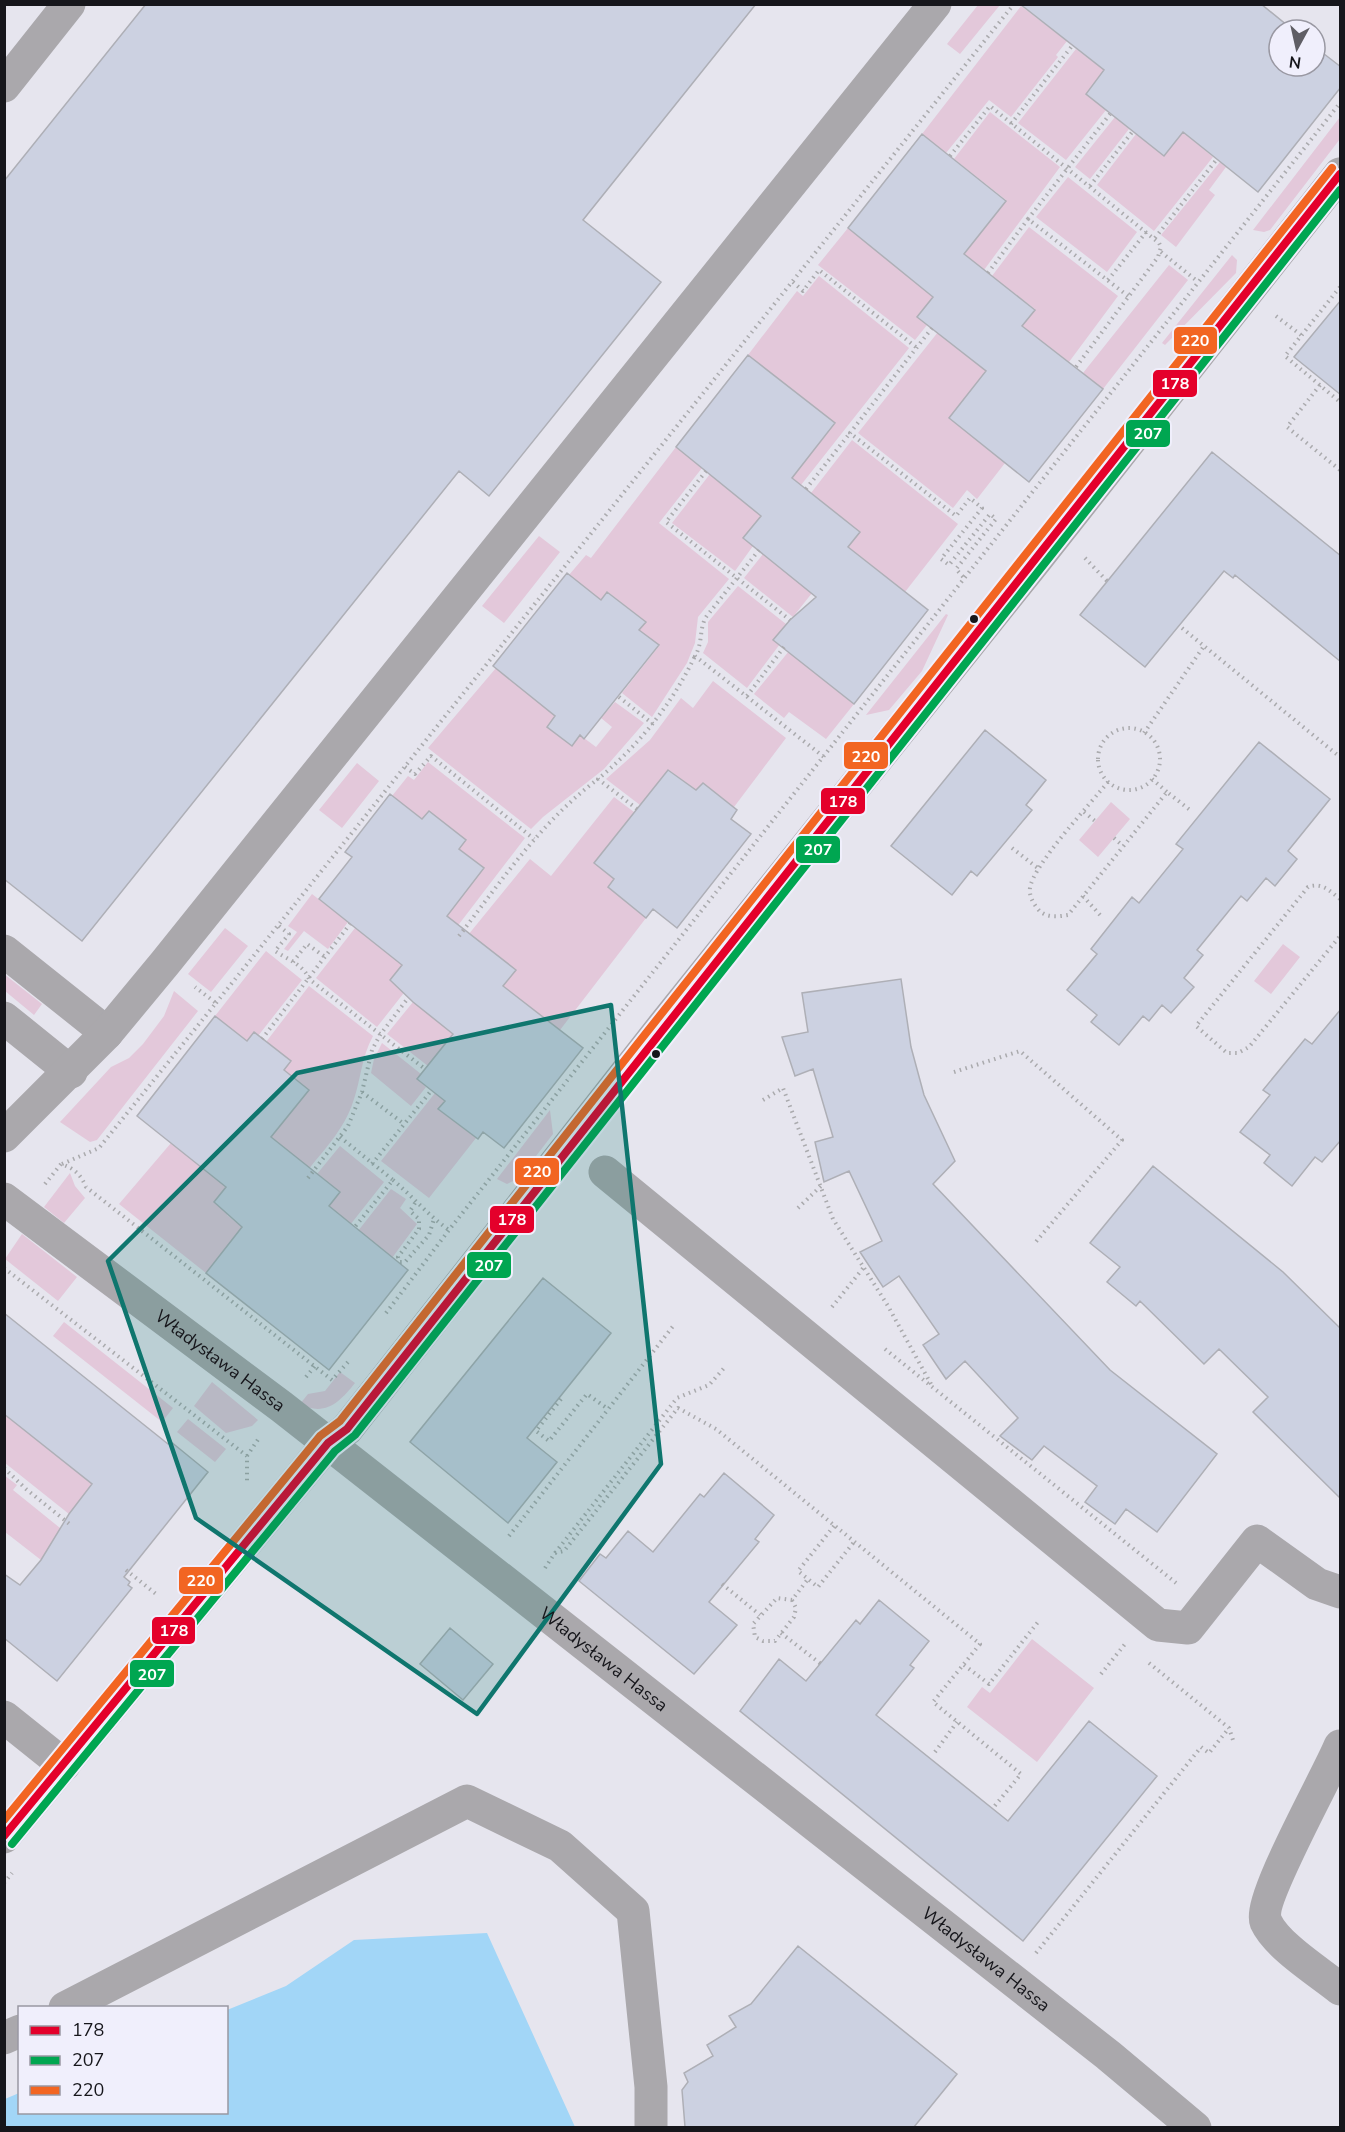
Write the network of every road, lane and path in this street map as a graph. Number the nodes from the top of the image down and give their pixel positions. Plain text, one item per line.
1 (69, 4) edge
2 (935, 4) edge
3 (1014, 4) edge
4 (1072, 46) dead end
5 (4, 86) edge
6 (1341, 103) edge
7 (1110, 114) dead end
8 (1011, 124) junction
9 (1133, 131) dead end
10 (950, 156) dead end
11 (1217, 159) dead end
12 (1068, 168) junction
13 (1341, 174) edge
14 (1090, 186) junction
15 (1028, 219) junction
16 (1147, 231) junction
17 (1155, 238) junction
18 (1161, 252) junction
19 (988, 273) dead end
20 (1108, 280) junction
21 (1197, 281) junction
22 (793, 282) junction
23 (1341, 287) edge
24 (1128, 296) junction
25 (1274, 314) dead end
26 (932, 328) dead end
27 (1301, 336) junction
28 (917, 348) junction
29 (1076, 367) dead end
30 (1320, 385) junction
31 (1341, 402) edge
32 (850, 433) junction
33 (1341, 470) edge
34 (706, 471) dead end
35 (806, 489) dead end
36 (759, 550) dead end
37 (1082, 556) dead end
38 (736, 578) junction
39 (966, 579) junction
40 (1107, 581) dead end
41 (789, 620) dead end
42 (1182, 628) dead end
43 (1204, 646) junction
44 (784, 647) dead end
45 (695, 656) junction
46 (747, 696) junction
47 (619, 697) dead end
48 (653, 724) junction
49 (1144, 733) junction
50 (824, 757) junction
51 (1341, 757) edge
52 (405, 767) junction
53 (598, 779) junction
54 (1152, 779) junction
55 (1108, 782) junction
56 (1167, 792) junction
57 (637, 809) dead end
58 (1190, 810) dead end
59 (1084, 812) junction
60 (1095, 821) dead end
61 (534, 838) junction
62 (1114, 838) dead end
63 (1123, 846) junction
64 (1012, 848) dead end
65 (1039, 869) junction
66 (1083, 896) junction
67 (1341, 899) edge
68 (1100, 915) dead end
69 (350, 924) dead end
70 (278, 926) junction
71 (459, 936) dead end
72 (1341, 936) edge
73 (4, 951) edge
74 (325, 957) junction
75 (293, 962) junction
76 (165, 963) junction
77 (309, 980) junction
78 (408, 998) dead end
79 (216, 1003) junction
80 (4, 1018) edge
81 (107, 1033) junction
82 (380, 1035) junction
83 (262, 1039) dead end
84 (425, 1069) dead end
85 (954, 1071) dead end
86 (70, 1072) junction
87 (431, 1091) dead end
88 (362, 1092) junction
89 (763, 1100) dead end
90 (404, 1124) junction
91 (4, 1136) edge
92 (340, 1137) junction
93 (61, 1164) junction
94 (372, 1164) junction
95 (605, 1173) dead end
96 (308, 1178) dead end
97 (393, 1180) junction
98 (820, 1186) junction
99 (42, 1188) dead end
100 (4, 1199) edge
101 (415, 1203) junction
102 (798, 1208) dead end
103 (434, 1219) junction
104 (354, 1228) dead end
105 (448, 1230) junction
106 (1034, 1244) dead end
107 (4, 1268) edge
108 (864, 1268) junction
109 (832, 1307) dead end
110 (384, 1317) dead end
111 (674, 1325) dead end
112 (355, 1355) dead end
113 (725, 1367) dead end
114 (932, 1386) dead end
115 (561, 1400) dead end
116 (608, 1410) junction
117 (264, 1429) dead end
118 (328, 1443) junction
119 (247, 1456) junction
120 (4, 1468) edge
121 (240, 1489) dead end
122 (72, 1526) dead end
123 (834, 1526) junction
124 (515, 1528) dead end
125 (854, 1542) junction
126 (555, 1553) junction
127 (551, 1558) dead end
128 (126, 1570) dead end
129 (808, 1580) junction
130 (722, 1584) dead end
131 (164, 1586) dead end
132 (1341, 1592) edge
133 (157, 1595) junction
134 (792, 1600) junction
135 (150, 1603) dead end
136 (760, 1615) junction
137 (1038, 1622) dead end
138 (781, 1633) junction
139 (1134, 1650) dead end
140 (1143, 1657) dead end
141 (821, 1664) dead end
142 (964, 1665) junction
143 (1101, 1674) dead end
144 (957, 1722) junction
145 (8, 1727) edge
146 (1229, 1728) junction
147 (1234, 1743) dead end
148 (1341, 1746) edge
149 (935, 1752) dead end
150 (64, 1765) junction
151 (993, 1808) dead end
152 (4, 1837) edge
153 (1038, 1951) dead end
154 (1341, 1989) edge
155 (67, 2006) edge
156 (18, 2032) edge
157 (4, 2038) edge
158 (651, 2127) edge
159 (1195, 2127) edge

1 - 5 street
2 - 76 street
3 - 22 path
4 - 8 path
6 - 21 path
7 - 12 path
8 - 10 path
8 - 12 path
9 - 14 path
11 - 17 path
12 - 14 path
12 - 15 path
13 - 118 street
14 - 16 path
15 - 19 path
15 - 20 path
16 - 17 path
16 - 20 path
17 - 18 path
18 - 21 path
18 - 24 path
20 - 24 path
21 - 39 path
22 - 28 path
22 - 52 path
23 - 27 path
24 - 29 path
25 - 27 path
26 - 28 path
27 - 30 path
28 - 32 path
30 - 31 path
30 - 33 path
32 - 35 path
32 - 39 path
34 - 38 path
36 - 38 path
37 - 40 path
38 - 41 path
38 - 45 path
39 - 50 path
42 - 43 path
43 - 49 path
43 - 51 path
44 - 46 path
45 - 46 path
45 - 48 path
46 - 50 path
47 - 48 path
48 - 53 path
49 - 54 path
49 - 55 path
50 - 105 path
52 - 61 path
52 - 70 path
53 - 57 path
53 - 61 path
54 - 55 path
54 - 56 path
55 - 59 path
56 - 58 path
56 - 63 path
59 - 60 path
59 - 65 path
61 - 71 path
62 - 63 path
63 - 66 path
64 - 65 path
65 - 66 path
66 - 68 path
67 - 72 path
69 - 74 path
70 - 75 path
70 - 79 path
73 - 81 street
74 - 75 path
74 - 77 path
75 - 77 path
76 - 79 path
76 - 81 street
77 - 82 path
77 - 83 path
78 - 82 path
79 - 93 path
80 - 86 street
81 - 86 street
82 - 84 path
82 - 88 path
85 - 106 path
86 - 91 street
87 - 90 path
88 - 90 path
88 - 92 path
89 - 98 path
90 - 94 path
92 - 94 path
92 - 96 path
93 - 99 path
93 - 112 path
94 - 97 path
95 - 132 street
97 - 101 path
97 - 104 path
98 - 102 path
98 - 108 path
100 - 118 street, Władysława Hassa
101 - 103 path
101 - 103 path
103 - 105 path
105 - 110 path
107 - 119 path
108 - 109 path
108 - 114 path
111 - 116 path
113 - 126 path
115 - 116 path
116 - 124 path
117 - 119 path
118 - 150 street
118 - 159 street, Władysława Hassa
119 - 121 path
120 - 122 path
123 - 125 path
123 - 126 path
123 - 129 path
125 - 129 path
125 - 142 path
126 - 127 path
128 - 133 path
129 - 134 path
130 - 136 path
131 - 133 path
133 - 135 path
134 - 136 path
134 - 138 path
136 - 138 path
137 - 142 path
138 - 141 path
139 - 143 path
140 - 146 path
142 - 144 path
144 - 149 path
144 - 151 path
145 - 150 street
146 - 147 path
146 - 153 path
148 - 154 street
150 - 152 street
155 - 158 street
156 - 157 street

